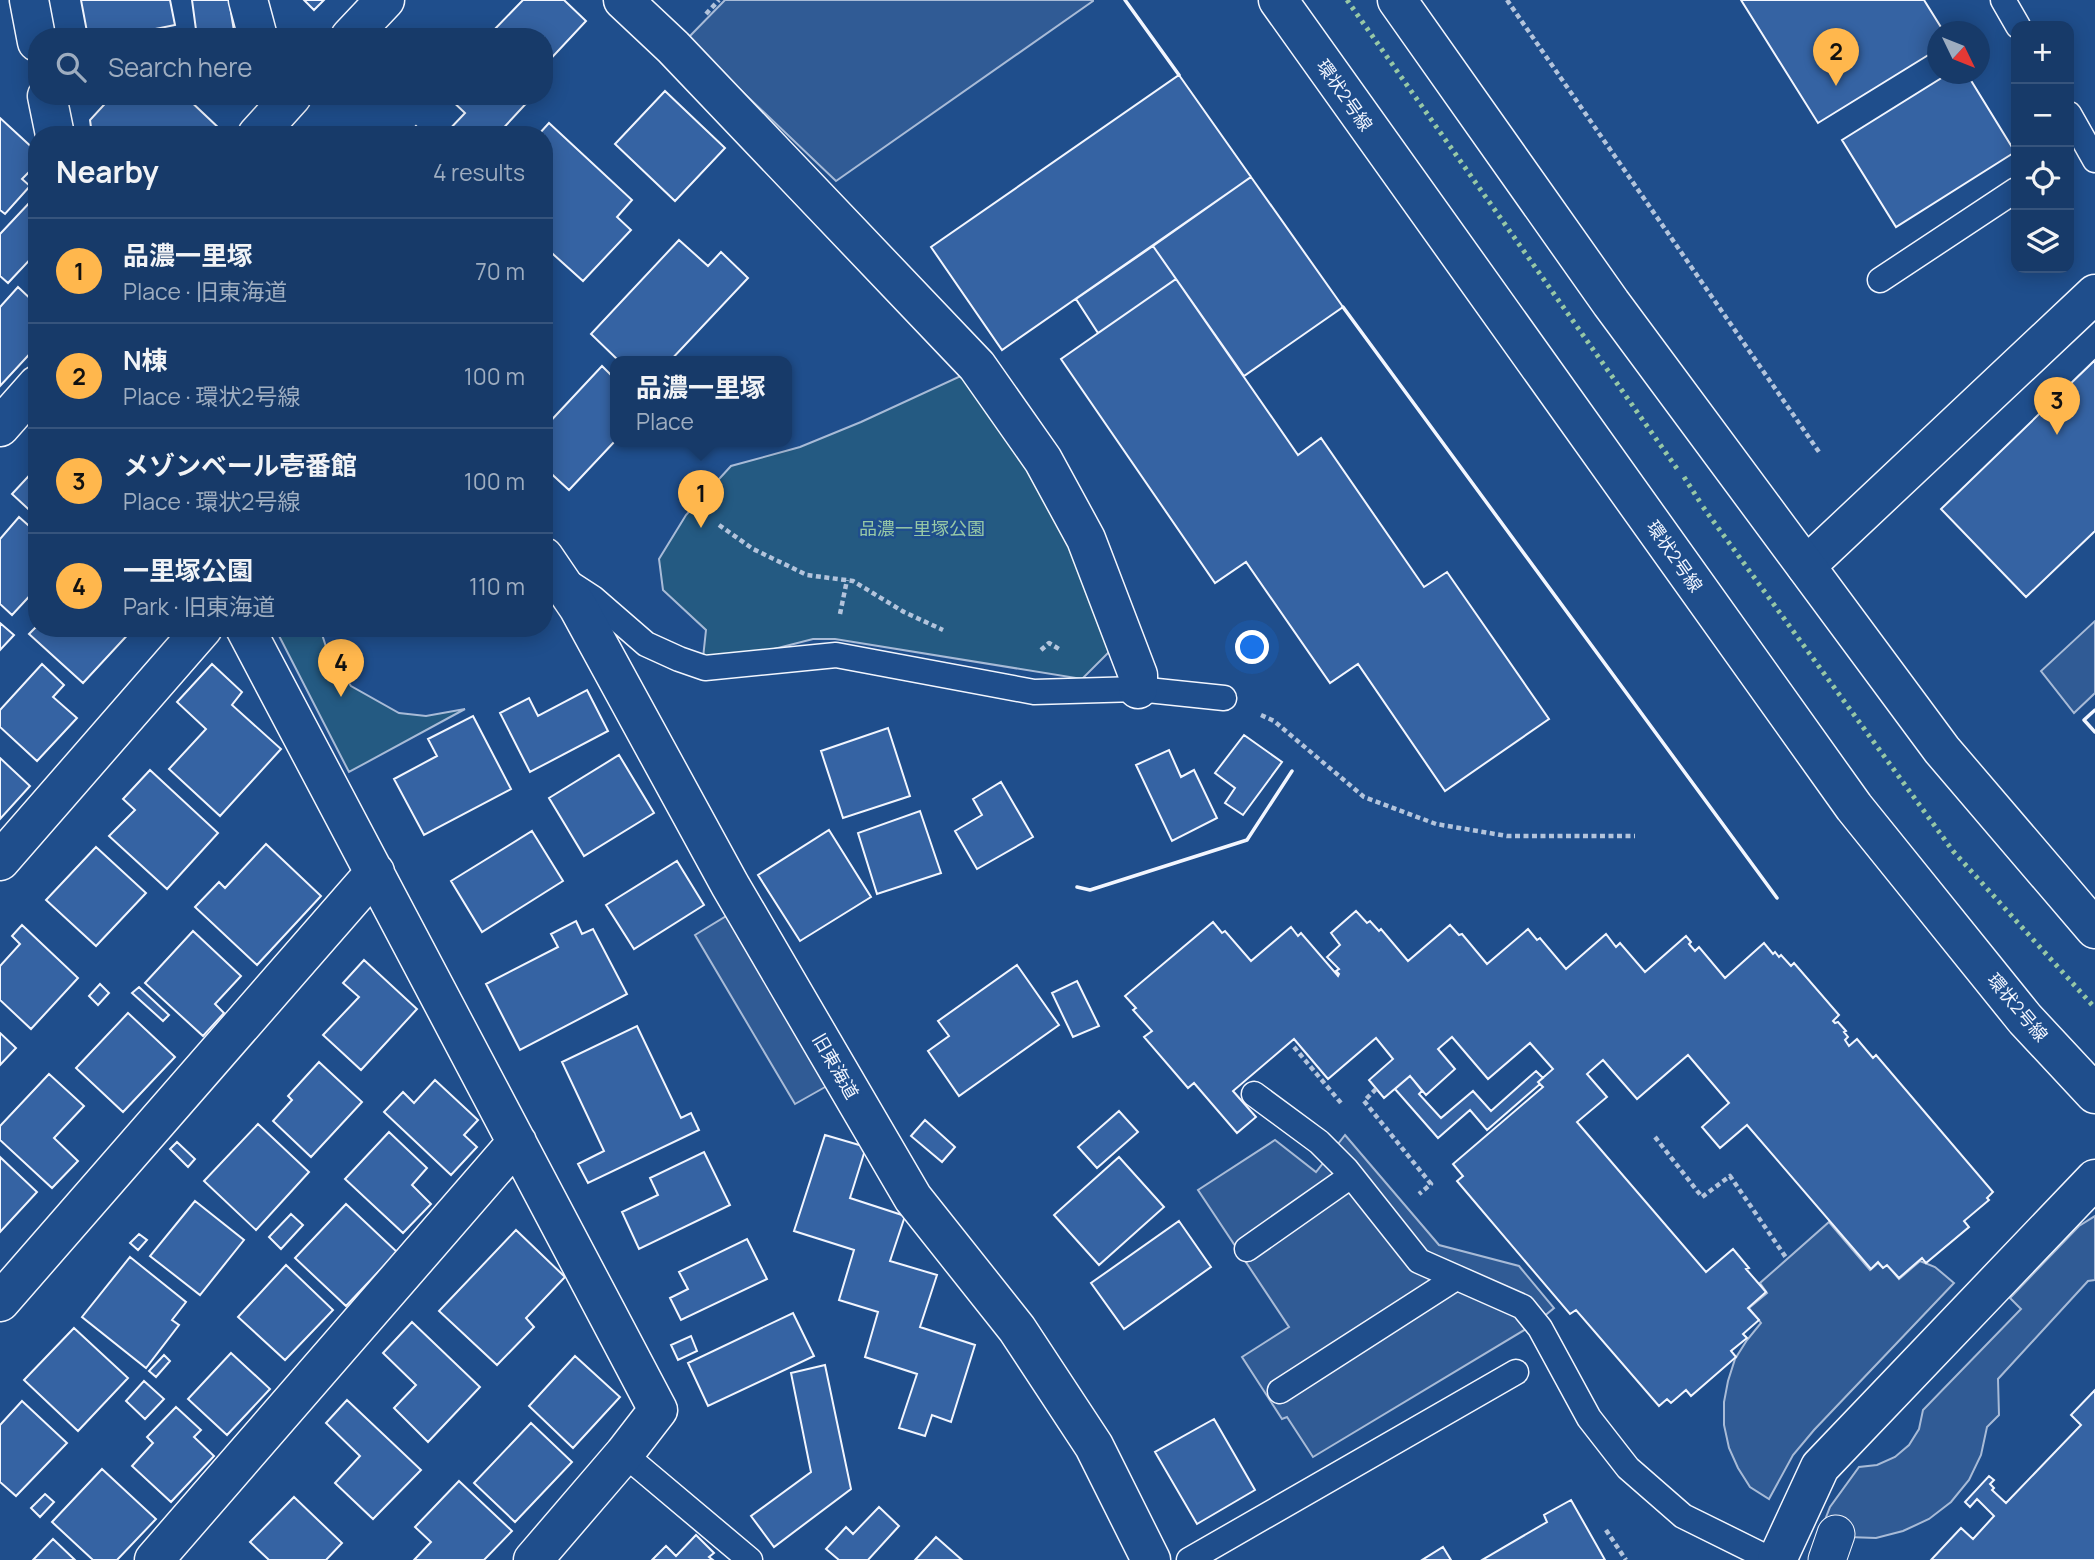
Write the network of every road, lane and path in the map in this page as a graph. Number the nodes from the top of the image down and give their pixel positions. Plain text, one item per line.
1 (8, 0) edge
2 (29, 0) edge
3 (248, 0) edge
4 (385, 0) edge
5 (623, 0) edge
6 (1278, 0) edge
7 (1397, 0) edge
8 (1507, 0) edge
9 (2003, 0) edge
10 (0, 9) edge
11 (2015, 21) edge
12 (34, 28) edge
13 (256, 28) edge
14 (359, 28) edge
15 (49, 105) edge
16 (2074, 123) edge
17 (53, 126) edge
18 (2095, 160) edge
19 (2011, 193) edge
20 (1880, 280) dead end
21 (2095, 294) edge
22 (28, 395) edge
23 (0, 427) edge
24 (1819, 452) dead end
25 (719, 525) dead end
26 (1806, 566) junction
27 (553, 567) edge
28 (553, 570) edge
29 (848, 580) junction
30 (840, 616) dead end
31 (951, 634) dead end
32 (195, 637) edge
33 (250, 637) edge
34 (1039, 652) dead end
35 (1066, 654) dead end
36 (1138, 689) junction
37 (1224, 698) joint
38 (1635, 836) dead end
39 (0, 860) edge
40 (374, 872) junction
41 (2095, 929) edge
42 (1376, 1089) dead end
43 (1254, 1094) dead end
44 (2095, 1094) edge
45 (1655, 1137) dead end
46 (517, 1142) junction
47 (1351, 1176) junction
48 (2095, 1179) edge
49 (1413, 1199) dead end
50 (1247, 1249) dead end
51 (1787, 1259) dead end
52 (1456, 1278) junction
53 (0, 1302) edge
54 (1516, 1372) dead end
55 (1280, 1391) dead end
56 (624, 1454) junction
57 (1606, 1531) dead end
58 (154, 1560) edge
59 (533, 1560) edge
60 (750, 1560) edge
61 (1151, 1560) edge
62 (1189, 1560) edge
63 (1626, 1560) edge
64 (1774, 1560) edge

1 - 10 street
2 - 12 street
3 - 13 street
4 - 14 street
5 - 36 street
6 - 44 street, 環状2号線
7 - 26 street
8 - 24 path
9 - 11 lane
15 - 17 street
16 - 18 lane
19 - 20 lane
21 - 26 street
22 - 23 street
25 - 29 path
26 - 41 street
27 - 36 lane
28 - 61 street, 旧東海道
29 - 30 path
29 - 31 path
32 - 39 street
33 - 40 street
34 - 35 path
36 - 37 lane
37 - 38 path
40 - 46 street
40 - 53 street
42 - 49 path
43 - 47 lane
45 - 51 path
46 - 56 street
46 - 58 street
47 - 50 lane
47 - 52 lane
48 - 64 street
52 - 55 lane
52 - 64 lane
54 - 62 lane
56 - 59 street
56 - 60 lane
57 - 63 path

